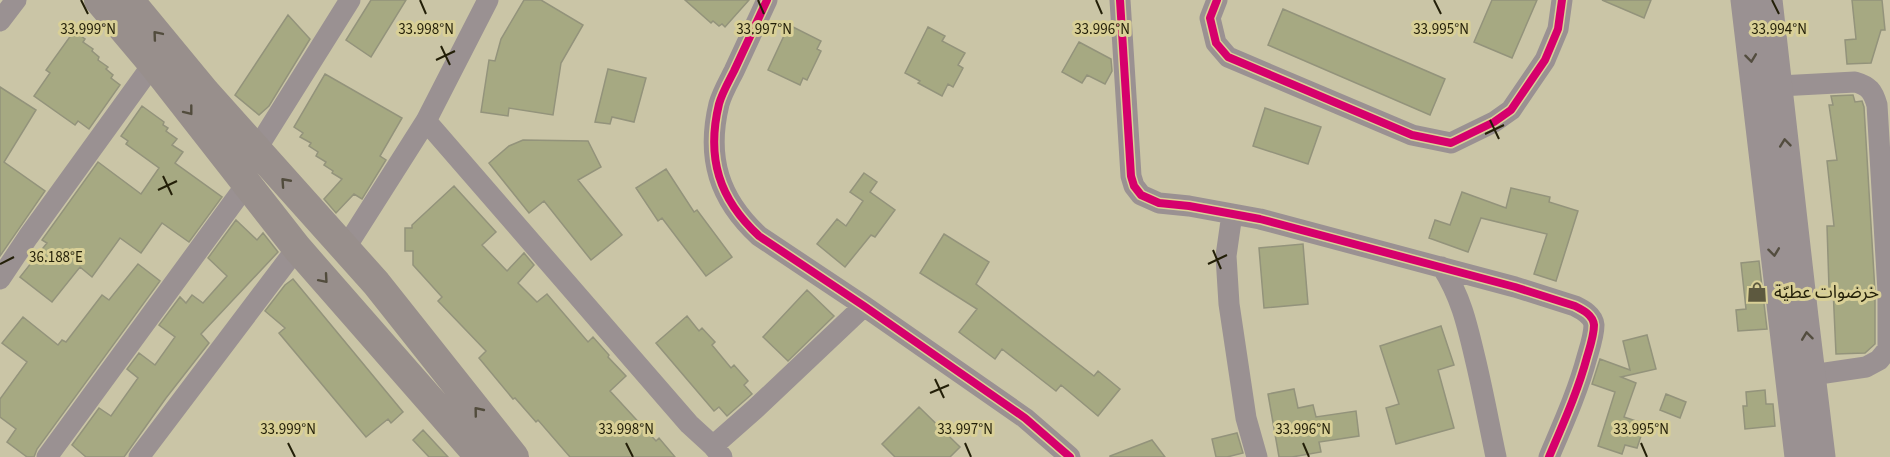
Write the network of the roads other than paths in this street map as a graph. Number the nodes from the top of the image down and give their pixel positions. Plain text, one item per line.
1 (16, 0) edge
2 (99, 0) edge
3 (129, 0) edge
4 (351, 0) edge
5 (488, 0) edge
6 (767, 0) edge
7 (1120, 0) edge
8 (1217, 0) edge
9 (1562, 0) edge
10 (1744, 0) edge
11 (1769, 0) edge
12 (0, 21) edge
13 (153, 64) junction
14 (1779, 86) junction
15 (426, 121) junction
16 (256, 150) junction
17 (246, 185) junction
18 (1232, 214) junction
19 (316, 216) junction
20 (292, 242) junction
21 (346, 247) junction
22 (1442, 267) junction
23 (0, 279) edge
24 (376, 282) junction
25 (864, 306) junction
26 (349, 308) junction
27 (1812, 375) junction
28 (717, 452) edge
29 (47, 457) edge
30 (139, 457) edge
31 (480, 457) edge
32 (514, 457) edge
33 (1071, 457) edge
34 (1257, 457) edge
35 (1496, 457) edge
36 (1549, 457) edge
37 (1798, 457) edge
38 (1822, 457) edge

1 - 12 street
2 - 13 main road
16 -> 3 main road
4 - 16 street
5 - 15 street
6 - 25 street
7 - 18 street
8 - 9 street
10 -> 37 street
11 - 14 street
13 -> 17 main road
13 - 23 street
27 -> 14 street
14 - 27 street
15 - 21 street
15 - 28 street
19 -> 16 main road
17 - 20 main road
17 - 29 street
18 - 22 street
18 - 34 street
19 - 20 main road
19 - 21 main road
20 -> 26 main road
20 - 30 street
21 - 24 main road
22 - 35 street
22 - 36 street
24 - 26 main road
32 -> 24 main road
25 - 28 street
25 - 33 street
26 - 31 main road
27 - 38 street

